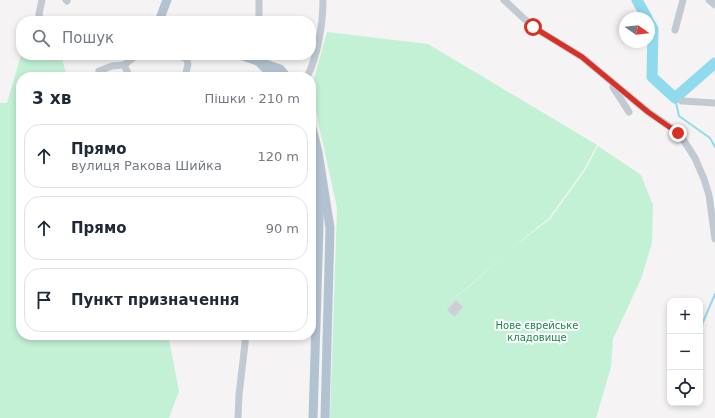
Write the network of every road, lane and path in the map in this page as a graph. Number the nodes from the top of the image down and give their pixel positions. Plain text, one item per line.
1 (42, 0) edge
2 (167, 0) edge
3 (259, 0) edge
4 (324, 0) edge
5 (504, 0) edge
6 (683, 0) edge
7 (708, 0) edge
8 (715, 5) edge
9 (40, 16) edge
10 (161, 16) edge
11 (259, 16) edge
12 (675, 30) dead end
13 (316, 50) edge
14 (130, 60) edge
15 (187, 60) edge
16 (262, 60) edge
17 (263, 60) edge
18 (314, 60) edge
19 (124, 65) junction
20 (99, 71) dead end
21 (128, 72) edge
22 (186, 72) edge
23 (270, 72) edge
24 (283, 72) edge
25 (310, 72) edge
26 (606, 77) junction
27 (682, 101) dead end
28 (715, 103) edge
29 (629, 112) dead end
30 (316, 144) edge
31 (316, 188) edge
32 (319, 228) junction
33 (316, 230) edge
34 (715, 239) edge
35 (316, 278) edge
36 (245, 340) edge
37 (314, 340) edge
38 (238, 418) edge
39 (313, 418) edge
40 (325, 418) edge

1 - 9 street
2 - 10 main road
3 - 11 street
4 - 13 street
5 - 26 street
6 - 12 street
7 - 8 street
14 - 19 street
15 - 22 street
16 - 23 main road
17 - 24 main road
18 - 25 street
19 - 20 street
19 - 21 street
26 - 29 street
26 - 34 street
27 - 28 street
30 - 40 main road
31 - 32 main road
32 - 33 street
32 - 35 main road
36 - 38 street
37 - 39 main road

